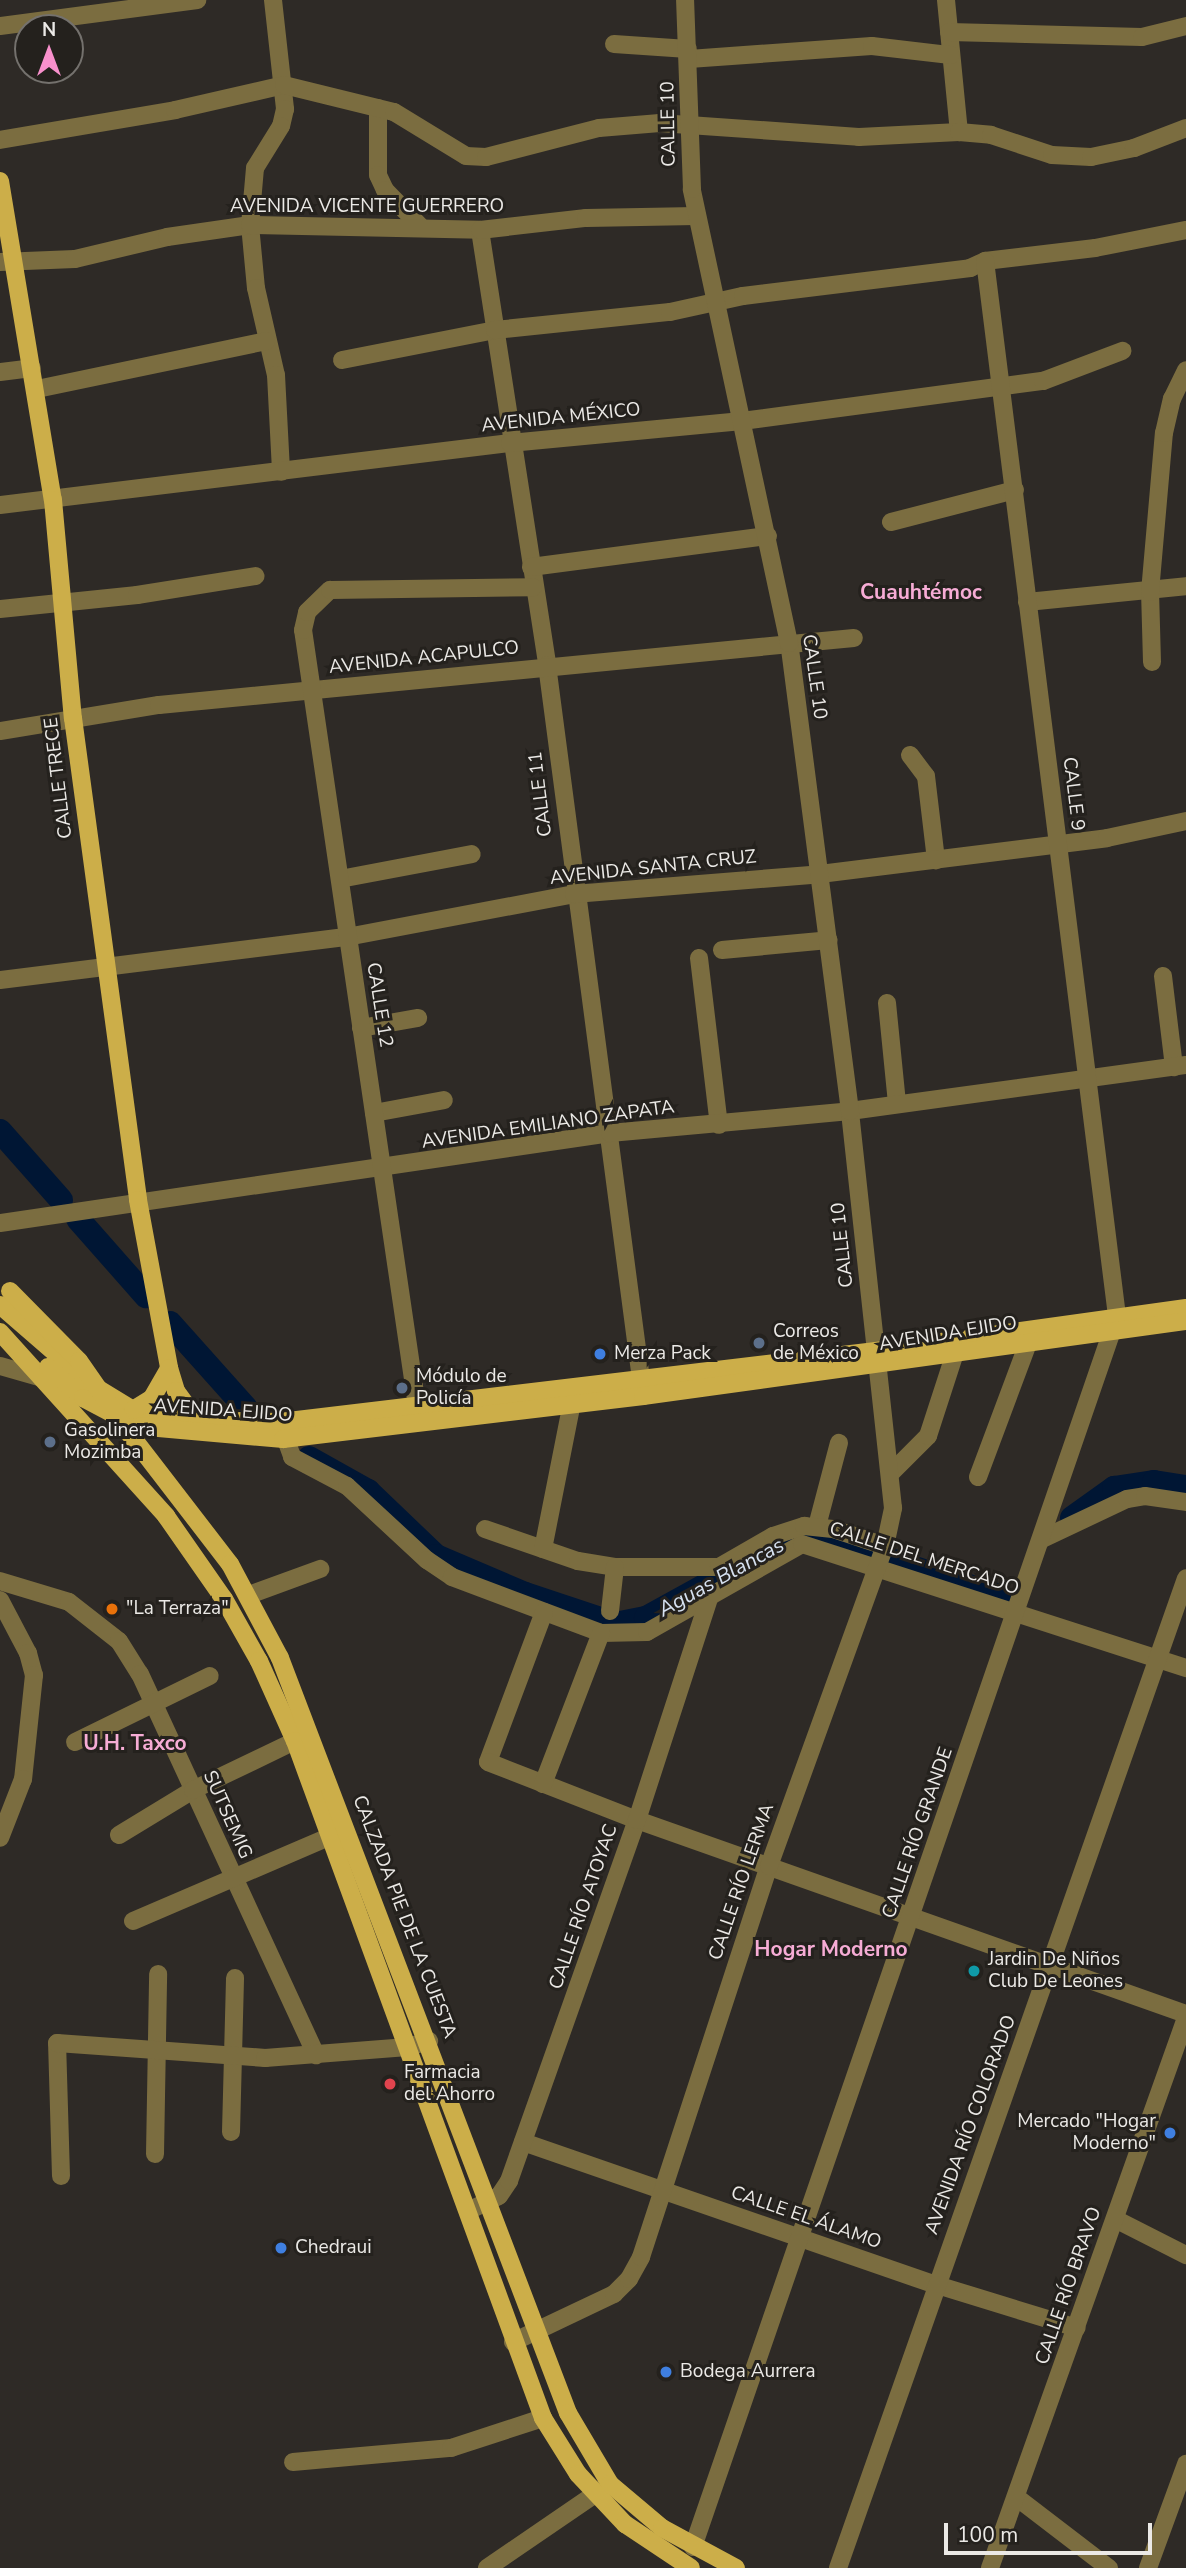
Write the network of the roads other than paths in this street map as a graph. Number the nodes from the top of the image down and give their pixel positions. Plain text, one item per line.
1 (197, 0) edge
2 (273, 0) edge
3 (685, 0) edge
4 (946, 0) edge
5 (0, 26) edge
6 (1186, 26) edge
7 (949, 32) junction
8 (614, 44) dead end
9 (689, 54) junction
10 (950, 55) junction
11 (284, 85) junction
12 (378, 108) junction
13 (691, 122) junction
14 (1186, 128) edge
15 (959, 132) junction
16 (0, 140) edge
17 (0, 181) edge
18 (696, 216) junction
19 (250, 225) junction
20 (422, 228) junction
21 (481, 230) junction
22 (1186, 230) edge
23 (7, 261) edge
24 (985, 261) junction
25 (717, 303) junction
26 (495, 330) junction
27 (267, 341) junction
28 (1122, 351) dead end
29 (342, 360) dead end
30 (33, 368) junction
31 (1186, 370) edge
32 (0, 372) edge
33 (1001, 386) junction
34 (37, 389) junction
35 (742, 421) junction
36 (510, 443) junction
37 (281, 472) junction
38 (1015, 490) junction
39 (53, 500) junction
40 (0, 505) edge
41 (891, 522) dead end
42 (768, 536) junction
43 (531, 567) junction
44 (255, 576) dead end
45 (1186, 586) edge
46 (533, 587) junction
47 (1150, 592) junction
48 (1027, 602) junction
49 (63, 603) junction
50 (0, 609) edge
51 (854, 638) dead end
52 (789, 643) junction
53 (1152, 662) dead end
54 (547, 665) junction
55 (312, 692) junction
56 (72, 718) junction
57 (0, 731) edge
58 (910, 755) dead end
59 (1186, 821) edge
60 (1058, 844) junction
61 (472, 854) dead end
62 (936, 860) junction
63 (820, 874) junction
64 (340, 879) junction
65 (574, 894) junction
66 (346, 937) junction
67 (829, 940) junction
68 (722, 950) dead end
69 (699, 958) dead end
70 (103, 969) junction
71 (1163, 976) dead end
72 (0, 980) edge
73 (887, 1003) dead end
74 (418, 1018) dead end
75 (361, 1028) junction
76 (1180, 1066) edge
77 (1088, 1076) junction
78 (444, 1100) dead end
79 (897, 1104) junction
80 (850, 1111) junction
81 (374, 1113) junction
82 (719, 1125) junction
83 (610, 1133) junction
84 (382, 1169) junction
85 (138, 1200) junction
86 (0, 1223) edge
87 (4, 1293) edge
88 (1186, 1308) edge
89 (0, 1321) edge
90 (1186, 1321) edge
91 (1115, 1324) junction
92 (0, 1332) edge
93 (1028, 1343) junction
94 (955, 1353) junction
95 (876, 1358) junction
96 (0, 1366) edge
97 (169, 1368) junction
98 (46, 1379) junction
99 (642, 1388) junction
100 (575, 1395) junction
101 (133, 1410) junction
102 (419, 1415) junction
103 (197, 1420) junction
104 (282, 1431) junction
105 (131, 1436) junction
106 (839, 1443) dead end
107 (114, 1454) junction
108 (892, 1472) junction
109 (978, 1477) dead end
110 (1186, 1502) edge
111 (817, 1526) junction
112 (485, 1529) dead end
113 (1042, 1539) junction
114 (543, 1549) junction
115 (881, 1556) junction
116 (615, 1567) junction
117 (320, 1569) dead end
118 (1186, 1578) edge
119 (0, 1581) edge
120 (249, 1595) junction
121 (710, 1595) junction
122 (0, 1600) edge
123 (610, 1611) dead end
124 (1017, 1611) junction
125 (544, 1612) junction
126 (601, 1633) junction
127 (1157, 1658) junction
128 (1186, 1668) edge
129 (210, 1675) dead end
130 (153, 1705) junction
131 (295, 1741) junction
132 (75, 1742) dead end
133 (543, 1784) junction
134 (193, 1790) junction
135 (637, 1820) junction
136 (2, 1823) edge
137 (120, 1835) dead end
138 (329, 1837) junction
139 (769, 1866) junction
140 (232, 1879) junction
141 (911, 1917) junction
142 (133, 1921) dead end
143 (1051, 1965) junction
144 (158, 1973) dead end
145 (235, 1978) dead end
146 (1186, 2016) edge
147 (429, 2041) junction
148 (1182, 2044) edge
149 (408, 2047) junction
150 (157, 2049) junction
151 (232, 2053) junction
152 (316, 2055) junction
153 (231, 2132) dead end
154 (523, 2142) junction
155 (155, 2154) dead end
156 (61, 2176) dead end
157 (660, 2190) junction
158 (489, 2202) junction
159 (468, 2211) junction
160 (1115, 2219) junction
161 (800, 2238) junction
162 (1186, 2255) edge
163 (937, 2285) junction
164 (1077, 2328) junction
165 (536, 2332) junction
166 (513, 2342) junction
167 (542, 2418) junction
168 (292, 2462) dead end
169 (1186, 2464) edge
170 (603, 2489) junction
171 (1016, 2497) junction
172 (693, 2547) junction
173 (487, 2568) edge
174 (691, 2568) edge
175 (736, 2568) edge
176 (838, 2568) edge
177 (990, 2568) edge
178 (1109, 2568) edge
179 (1148, 2568) edge

1 - 5 street
2 - 11 street
3 - 9 street, CALLE 10
4 - 7 street
6 - 7 street
7 - 10 street
8 - 9 street
9 - 10 street
9 - 13 street, CALLE 10
10 - 15 street
11 - 12 street
11 - 16 street
11 - 19 street
12 - 13 street
12 - 20 street
13 - 15 street
13 - 18 street, CALLE 10
14 - 15 street
17 - 23 main road, CALLE TRECE
18 - 21 street, AVENIDA VICENTE GUERRERO
18 - 25 street, CALLE 10
19 - 20 street, AVENIDA VICENTE GUERRERO
19 - 23 street, AVENIDA VICENTE GUERRERO
19 - 27 street
20 - 21 street, AVENIDA VICENTE GUERRERO
21 - 26 street, CALLE 11
22 - 24 street
23 - 30 main road, CALLE TRECE
24 - 25 street
24 - 33 street, CALLE 9
25 - 26 street
25 - 35 street, CALLE 10
26 - 29 street
26 - 36 street, CALLE 11
27 - 34 street
27 - 37 street
28 - 33 street, AVENIDA MÉXICO
30 - 32 street
30 - 34 main road, CALLE TRECE
31 - 47 street
33 - 35 street, AVENIDA MÉXICO
33 - 38 street, CALLE 9
34 - 39 main road, CALLE TRECE
35 - 36 street, AVENIDA MÉXICO
35 - 42 street, CALLE 10
36 - 37 street, AVENIDA MÉXICO
36 - 43 street, CALLE 11
37 - 39 street, AVENIDA MÉXICO
38 - 41 street
38 - 48 street, CALLE 9
39 - 40 street, AVENIDA MÉXICO
39 - 49 main road, CALLE TRECE
42 - 43 street
42 - 52 street, CALLE 10
43 - 46 street, CALLE 11
44 - 49 street
45 - 47 street
46 - 54 street, CALLE 11
46 - 55 street, CALLE 12
47 - 48 street
47 - 53 street
48 - 60 street, CALLE 9
49 - 50 street
49 - 56 main road, CALLE TRECE
51 - 52 street, AVENIDA ACAPULCO
52 - 54 street, AVENIDA ACAPULCO
52 - 63 street, CALLE 10
54 - 55 street, AVENIDA ACAPULCO
54 - 65 street, CALLE 11
55 - 56 street, AVENIDA ACAPULCO
55 - 64 street, CALLE 12
56 - 57 street, AVENIDA ACAPULCO
56 - 70 main road, CALLE TRECE
58 - 62 street
59 - 60 street, AVENIDA SANTA CRUZ
60 - 62 street, AVENIDA SANTA CRUZ
60 - 77 street, CALLE 9
61 - 64 street
62 - 63 street, AVENIDA SANTA CRUZ
63 - 65 street, AVENIDA SANTA CRUZ
63 - 67 street, CALLE 10
64 - 66 street, CALLE 12
65 - 66 street, AVENIDA SANTA CRUZ
65 - 83 street, CALLE 11
66 - 70 street, AVENIDA SANTA CRUZ
66 - 75 street, CALLE 12
67 - 68 street
67 - 80 street, CALLE 10
69 - 82 street
70 - 72 street, AVENIDA SANTA CRUZ
70 - 85 main road, CALLE TRECE
71 - 76 street
73 - 79 street
74 - 75 street
75 - 81 street, CALLE 12
76 - 77 street, AVENIDA EMILIANO ZAPATA
77 - 79 street, AVENIDA EMILIANO ZAPATA
77 - 91 street, CALLE 9
78 - 81 street
79 - 80 street, AVENIDA EMILIANO ZAPATA
80 - 82 street, AVENIDA EMILIANO ZAPATA
80 - 95 street, CALLE 10
81 - 84 street, CALLE 12
82 - 83 street, AVENIDA EMILIANO ZAPATA
83 - 84 street, AVENIDA EMILIANO ZAPATA
83 - 99 street, CALLE 11
84 - 85 street, AVENIDA EMILIANO ZAPATA
84 - 102 street, CALLE 12
85 - 86 street, AVENIDA EMILIANO ZAPATA
85 - 97 main road, CALLE TRECE
87 - 101 main road, AVENIDA EJIDO
87 - 105 main road, CALZADA PIE DE LA CUESTA, bridge
88 - 91 main road, AVENIDA EJIDO
89 - 104 main road, AVENIDA EJIDO
90 - 91 main road, AVENIDA EJIDO
91 - 93 main road, AVENIDA EJIDO
91 - 95 main road, AVENIDA EJIDO
91 - 113 street, CALLE RÍO GRANDE
92 - 98 main road, CALZADA PIE DE LA CUESTA
93 - 94 main road, AVENIDA EJIDO
93 - 109 street
94 - 95 main road, AVENIDA EJIDO
94 - 108 street
95 - 99 main road, AVENIDA EJIDO
95 - 108 street, CALLE RÍO LERMA
96 - 98 street
97 - 101 main road
97 - 103 main road, CALLE TRECE
98 - 107 main road, CALZADA PIE DE LA CUESTA
99 - 100 main road, AVENIDA EJIDO
100 - 102 main road, AVENIDA EJIDO
100 - 114 street
101 - 103 main road, AVENIDA EJIDO
102 - 104 main road, AVENIDA EJIDO
103 - 104 main road, AVENIDA EJIDO
104 - 125 street, CALLE DEL MERCADO
105 - 107 main road
105 - 120 main road, CALZADA PIE DE LA CUESTA
106 - 111 street
107 - 131 main road, CALZADA PIE DE LA CUESTA
108 - 115 street, CALLE RÍO LERMA
110 - 113 street
111 - 115 street
111 - 116 street
112 - 114 street
113 - 124 street, CALLE RÍO GRANDE
114 - 116 street
115 - 121 street, CALLE DEL MERCADO
115 - 124 street, CALLE DEL MERCADO
115 - 139 street, CALLE RÍO LERMA
116 - 123 street
117 - 120 street
118 - 127 street, AVENIDA RÍO COLORADO
119 - 130 street, SUTSEMIG
120 - 147 main road, CALZADA PIE DE LA CUESTA
121 - 126 street, CALLE DEL MERCADO
121 - 135 street, CALLE RÍO ATOYAC
122 - 136 street
124 - 127 street, CALLE DEL MERCADO
124 - 141 street, CALLE RÍO GRANDE
125 - 126 street, CALLE DEL MERCADO
125 - 133 street
126 - 133 street
127 - 128 street, CALLE DEL MERCADO
127 - 143 street, AVENIDA RÍO COLORADO
129 - 130 street
130 - 132 street
130 - 134 street, SUTSEMIG
131 - 134 street
131 - 138 main road, CALZADA PIE DE LA CUESTA
133 - 135 street
134 - 137 street
134 - 140 street, SUTSEMIG
135 - 139 street
135 - 154 street, CALLE RÍO ATOYAC
138 - 140 street
138 - 149 main road, CALZADA PIE DE LA CUESTA
139 - 141 street
139 - 157 street, CALLE RÍO LERMA
140 - 142 street
140 - 152 street, SUTSEMIG
141 - 143 street
141 - 161 street, CALLE RÍO GRANDE
143 - 146 street
143 - 163 street, AVENIDA RÍO COLORADO
144 - 150 street
145 - 151 street
146 - 148 street, CALLE RÍO BRAVO
147 - 149 street
147 - 158 main road, CALZADA PIE DE LA CUESTA
148 - 160 street, CALLE RÍO BRAVO
149 - 152 street
149 - 159 main road, CALZADA PIE DE LA CUESTA
150 - 151 street
150 - 155 street
150 - 156 street
151 - 152 street
151 - 153 street
154 - 157 street, CALLE EL ÁLAMO
154 - 158 street, CALLE RÍO ATOYAC
157 - 161 street, CALLE EL ÁLAMO
157 - 165 street, CALLE RÍO LERMA
158 - 159 street, CALLE RÍO ATOYAC
158 - 165 main road, CALZADA PIE DE LA CUESTA
159 - 166 main road, CALZADA PIE DE LA CUESTA
160 - 162 street
160 - 164 street, CALLE RÍO BRAVO
161 - 163 street, CALLE EL ÁLAMO
161 - 172 street, CALLE RÍO GRANDE
163 - 164 street, CALLE EL ÁLAMO
163 - 176 street, AVENIDA RÍO COLORADO
164 - 171 street, CALLE RÍO BRAVO
165 - 166 street, CALLE RÍO LERMA
165 - 170 main road, CALZADA PIE DE LA CUESTA
166 - 167 main road, CALZADA PIE DE LA CUESTA
167 - 168 street
167 - 170 main road, CALZADA PIE DE LA CUESTA
169 - 179 street
170 - 172 main road, CALZADA PIE DE LA CUESTA
170 - 173 street
170 - 174 main road, CALZADA PIE DE LA CUESTA
171 - 177 street, CALLE RÍO BRAVO
171 - 178 street
172 - 175 main road, CALZADA PIE DE LA CUESTA

